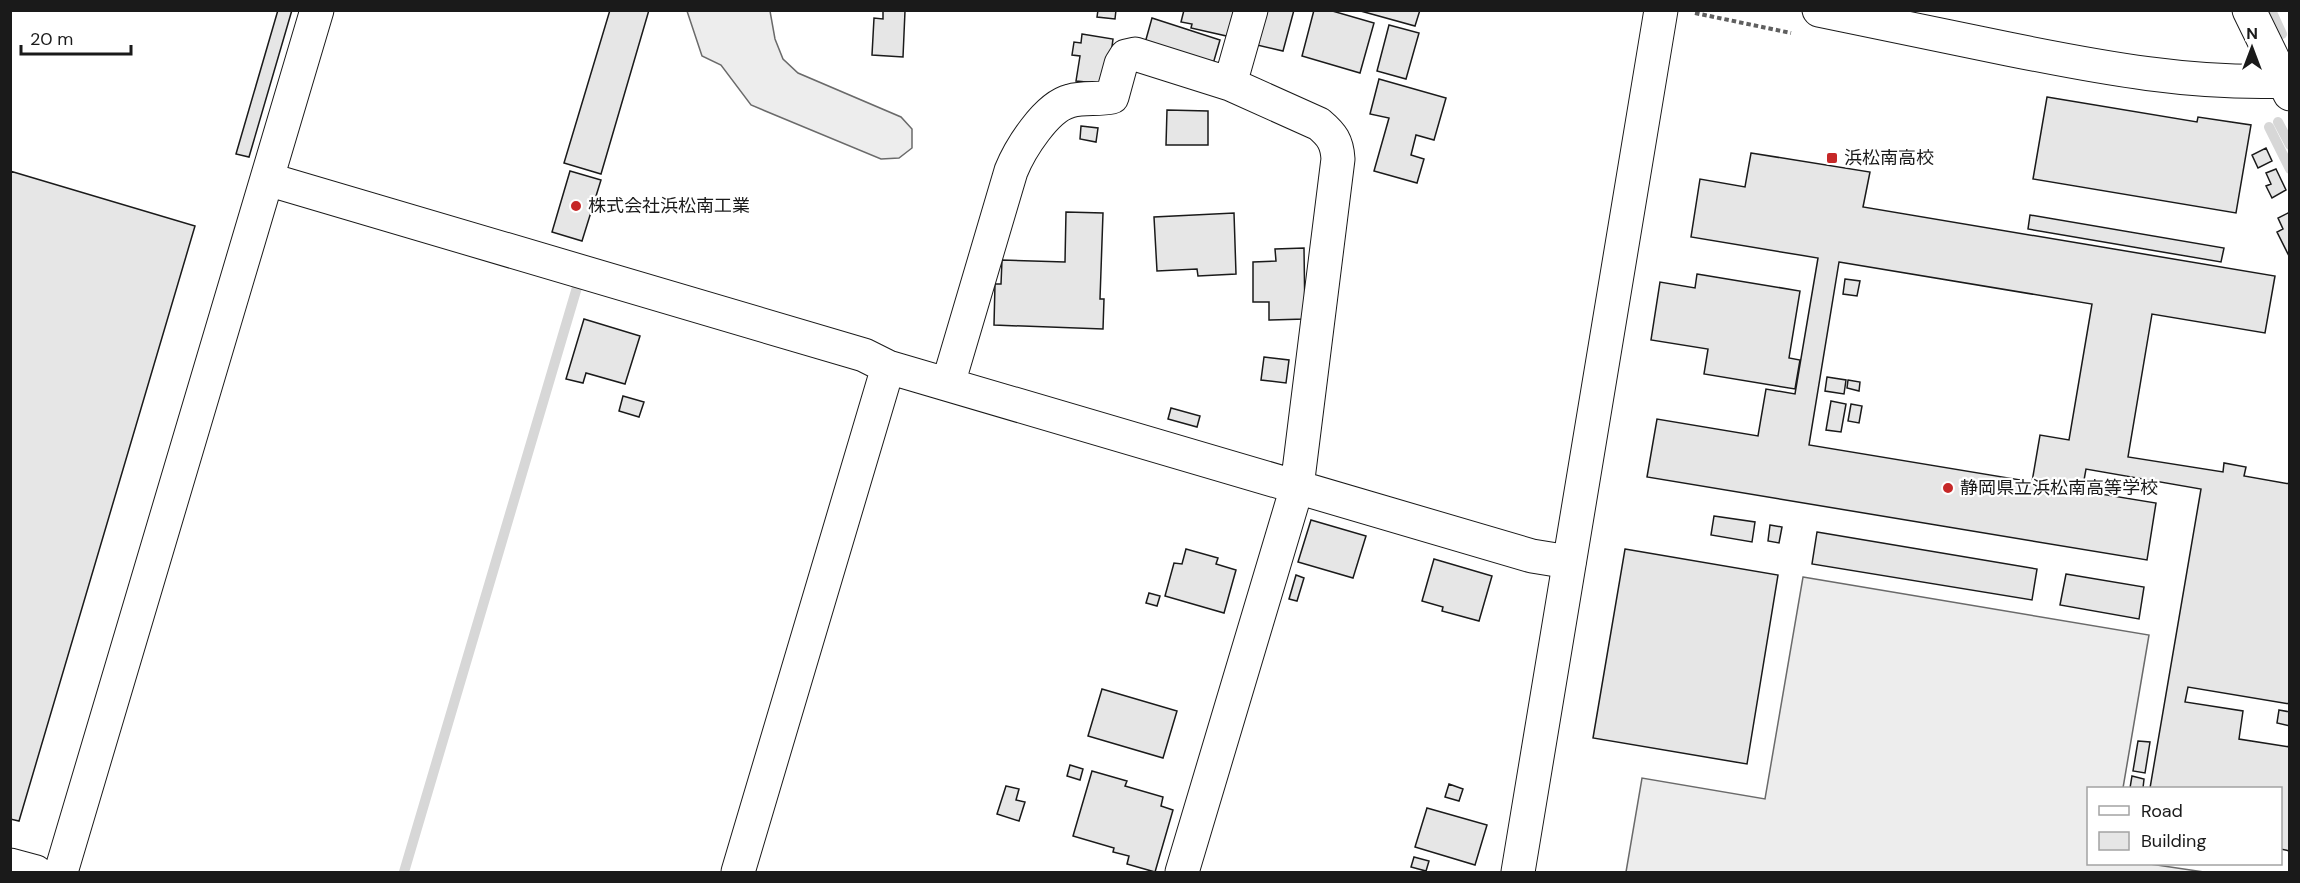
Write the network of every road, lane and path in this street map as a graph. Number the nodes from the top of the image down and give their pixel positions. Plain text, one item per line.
1 (317, 10) edge
2 (1251, 10) edge
3 (1661, 10) edge
4 (1819, 10) edge
5 (2249, 10) edge
6 (1230, 84) junction
7 (2287, 85) edge
8 (267, 179) junction
9 (888, 367) junction
10 (948, 384) junction
11 (1297, 487) junction
12 (1569, 562) junction
13 (10, 865) edge
14 (36, 873) edge
15 (61, 873) edge
16 (738, 873) edge
17 (1182, 873) edge
18 (1518, 873) edge

1 - 8 street
2 - 6 street
3 - 12 street
4 - 7 street
5 - 7 street
6 - 10 street
6 - 11 street
8 - 9 street
8 - 15 street
9 - 10 street
9 - 16 street
10 - 11 street
11 - 12 street
11 - 17 street
12 - 18 street
13 - 14 street

